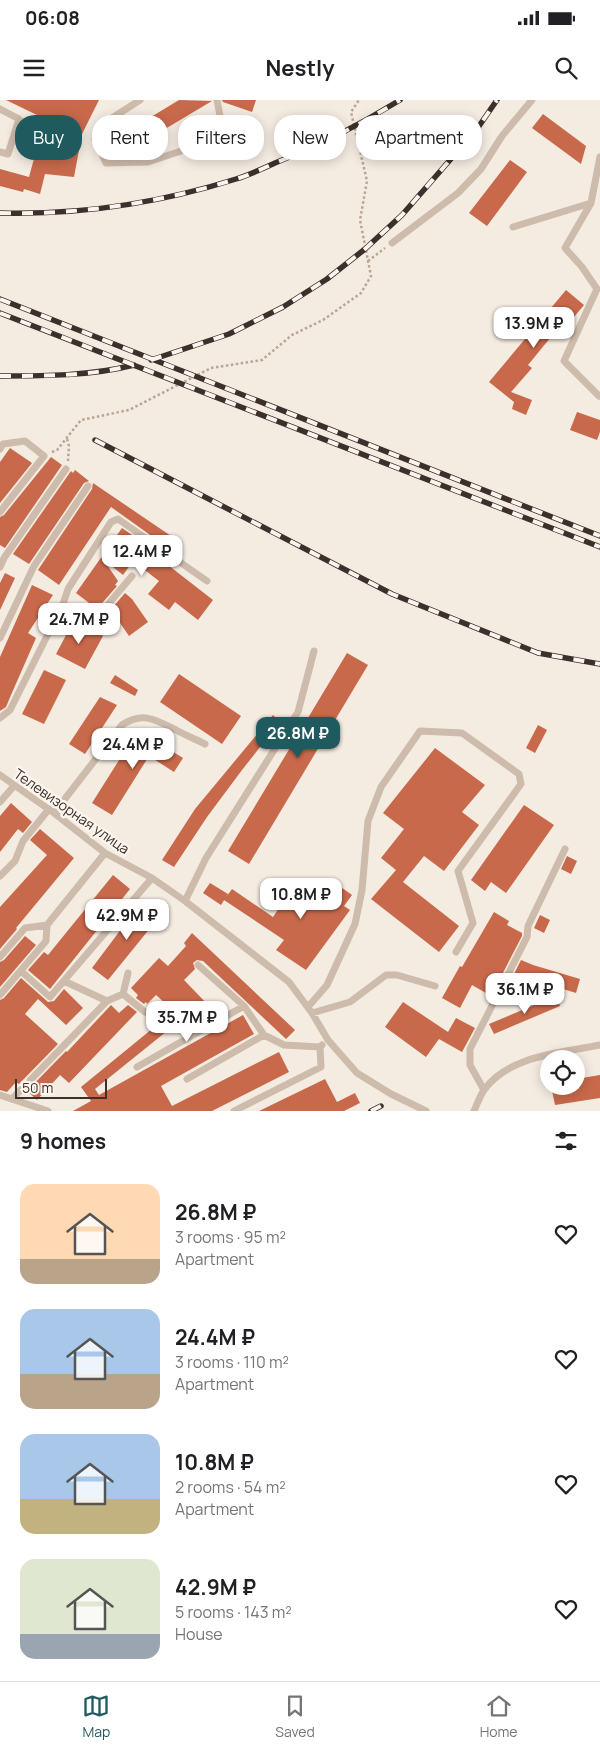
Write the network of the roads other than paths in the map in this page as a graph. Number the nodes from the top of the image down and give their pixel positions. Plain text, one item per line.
1 (140, 100) edge
2 (217, 100) edge
3 (532, 100) edge
4 (0, 109) edge
5 (0, 152) edge
6 (600, 157) edge
7 (591, 203) junction
8 (513, 227) dead end
9 (392, 243) road end
10 (599, 396) edge
11 (0, 449) edge
12 (66, 469) road end
13 (88, 486) dead end
14 (0, 512) edge
15 (2, 557) edge
16 (0, 567) edge
17 (132, 576) dead end
18 (207, 581) dead end
19 (63, 604) junction
20 (0, 638) edge
21 (314, 651) dead end
22 (0, 718) edge
23 (205, 744) dead end
24 (0, 775) edge
25 (14, 786) junction
26 (0, 802) edge
27 (51, 811) junction
28 (565, 850) dead end
29 (105, 853) junction
30 (0, 876) edge
31 (152, 878) junction
32 (185, 901) junction
33 (47, 925) junction
34 (456, 952) dead end
35 (0, 957) edge
36 (198, 965) dead end
37 (21, 971) junction
38 (128, 973) dead end
39 (64, 981) junction
40 (434, 986) dead end
41 (123, 994) junction
42 (0, 995) edge
43 (107, 1001) junction
44 (244, 1006) junction
45 (310, 1010) junction
46 (145, 1012) dead end
47 (177, 1016) dead end
48 (194, 1033) junction
49 (264, 1035) junction
50 (328, 1040) junction
51 (600, 1045) edge
52 (320, 1048) junction
53 (137, 1067) dead end
54 (187, 1079) dead end
55 (484, 1090) junction
56 (0, 1095) edge
57 (12, 1099) junction
58 (48, 1111) edge
59 (234, 1111) edge
60 (426, 1111) edge
61 (474, 1111) edge

1 - 2 lane
3 - 9 lane
4 - 5 lane
6 - 7 lane
7 - 8 lane
7 - 10 lane
11 - 14 lane
12 - 15 lane
13 - 20 lane
15 - 16 lane
17 - 19 lane
18 - 19 lane
19 - 22 lane
21 - 32 lane
23 - 27 lane
24 - 25 lane, Телевизорная улица
25 - 26 lane
25 - 27 lane, Телевизорная улица
27 - 29 lane, Телевизорная улица
27 - 30 lane
28 - 55 lane
29 - 31 lane, Телевизорная улица
29 - 33 lane
31 - 32 lane, Телевизорная улица
31 - 39 lane
32 - 45 lane, Телевизорная улица
33 - 35 lane
33 - 37 lane
34 - 45 lane
36 - 44 lane
37 - 39 lane
37 - 42 lane
38 - 41 lane
39 - 43 lane
40 - 45 lane
41 - 43 lane
41 - 46 lane
43 - 57 lane
44 - 48 lane
44 - 49 lane
45 - 50 lane, Телевизорная улица
47 - 48 lane
48 - 53 lane
49 - 52 lane
49 - 54 lane
50 - 52 lane
50 - 60 lane, Телевизорная улица
51 - 55 lane
52 - 59 lane
55 - 61 lane
56 - 57 lane
57 - 58 lane

